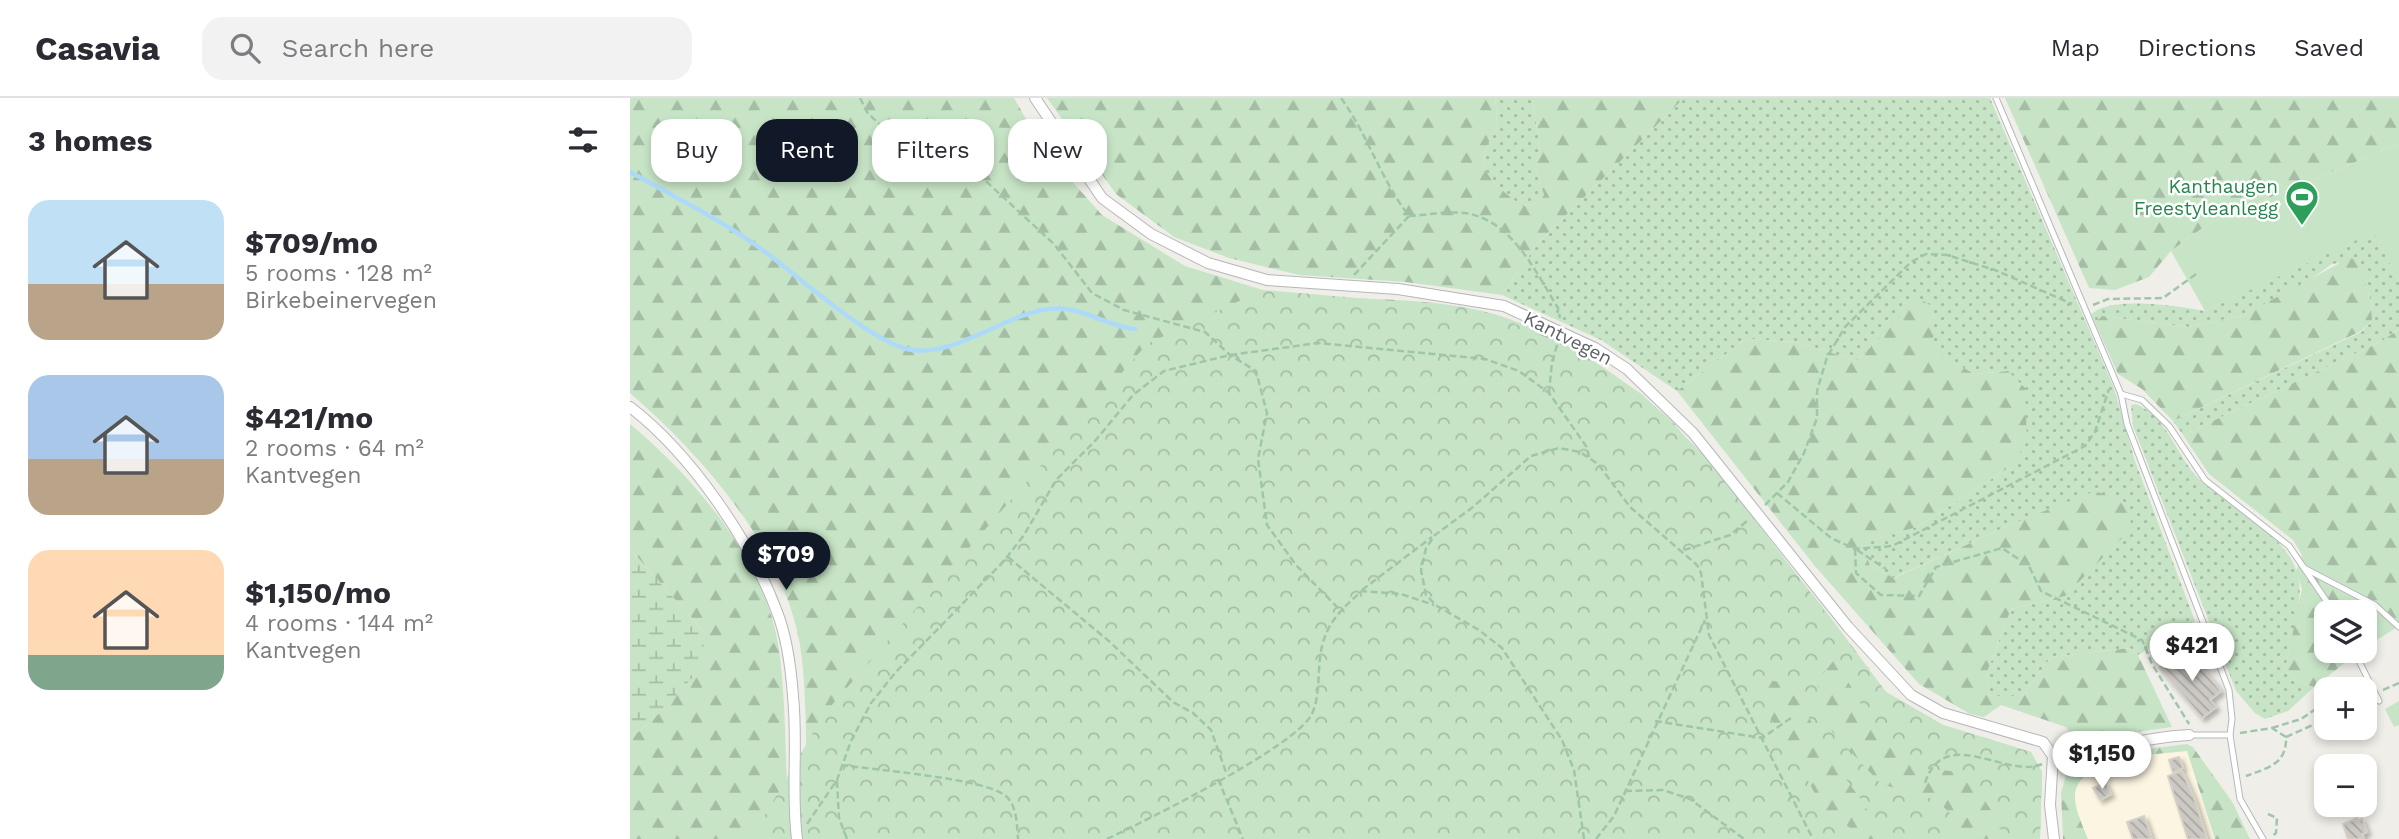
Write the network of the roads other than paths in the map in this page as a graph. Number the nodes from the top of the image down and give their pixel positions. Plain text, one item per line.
1 (1035, 98) edge
2 (1996, 98) edge
3 (2121, 394) junction
4 (630, 407) edge
5 (2303, 567) junction
6 (2326, 600) edge
7 (2399, 627) edge
8 (2360, 663) edge
9 (2379, 701) dead end
10 (2192, 735) joint
11 (2230, 735) junction
12 (2053, 756) junction
13 (797, 839) edge
14 (2054, 839) edge
15 (2266, 839) edge

1 - 12 street, Kantvegen
2 - 3 lane
3 - 5 lane
3 - 11 lane
4 - 13 street
5 - 6 lane
5 - 7 lane
8 - 9 lane
10 - 11 lane
10 - 12 street
11 - 15 lane
12 - 14 street

